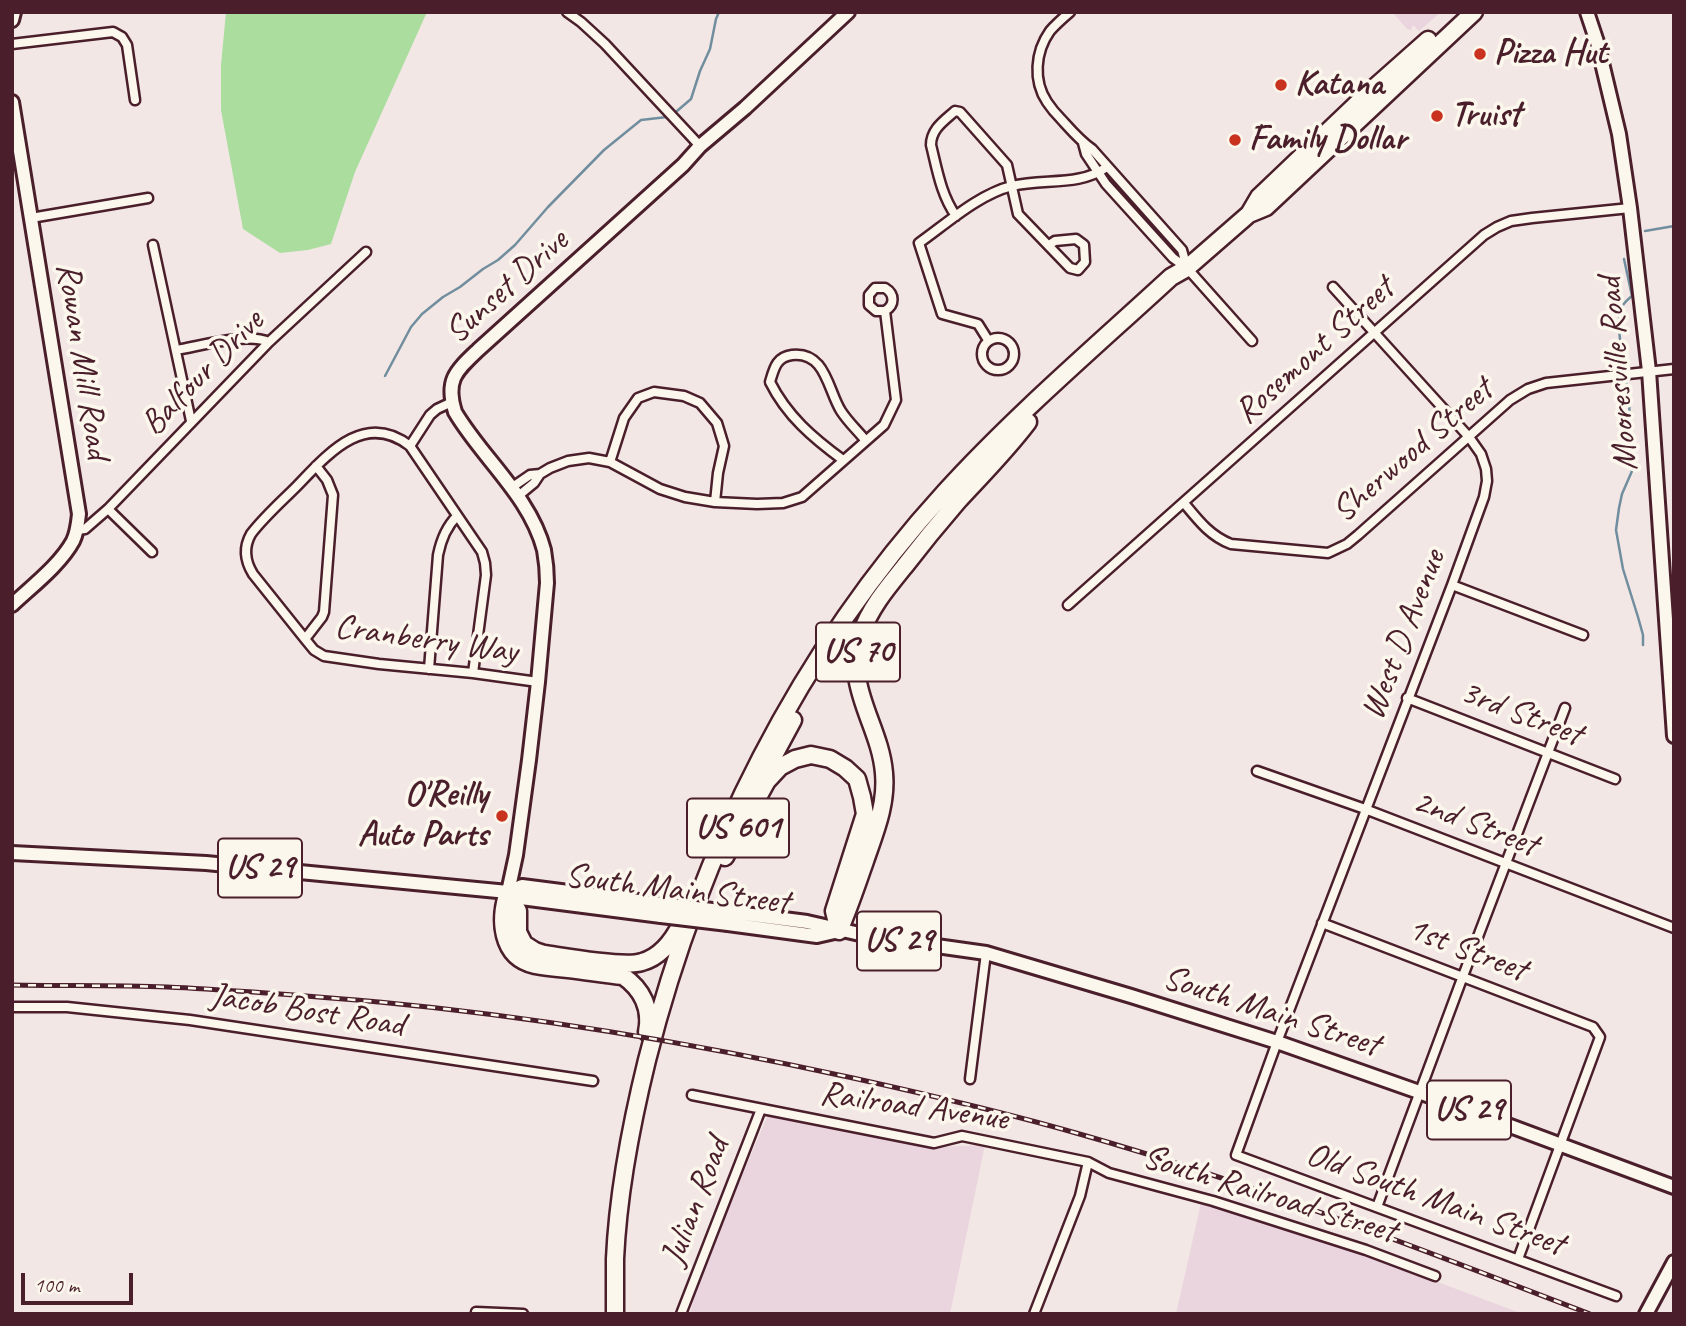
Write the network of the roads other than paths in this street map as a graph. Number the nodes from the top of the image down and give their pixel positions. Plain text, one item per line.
1 (14, 12) edge
2 (567, 12) edge
3 (848, 12) edge
4 (1070, 12) edge
5 (1458, 12) edge
6 (1474, 12) edge
7 (1587, 12) edge
8 (12, 20) edge
9 (12, 44) edge
10 (135, 100) dead end
11 (12, 102) edge
12 (700, 146) junction
13 (1103, 169) junction
14 (1012, 186) junction
15 (148, 198) dead end
16 (1630, 208) junction
17 (1249, 214) junction
18 (956, 216) junction
19 (31, 218) junction
20 (1049, 244) junction
21 (153, 245) dead end
22 (366, 252) dead end
23 (1187, 268) junction
24 (1333, 287) dead end
25 (886, 311) dead end
26 (1376, 333) junction
27 (988, 340) junction
28 (1252, 341) dead end
29 (269, 342) junction
30 (176, 350) junction
31 (1674, 369) edge
32 (1649, 371) junction
33 (452, 402) junction
34 (191, 421) junction
35 (1028, 422) junction
36 (1469, 437) junction
37 (866, 440) junction
38 (410, 446) junction
39 (843, 460) junction
40 (610, 462) junction
41 (316, 466) junction
42 (514, 493) junction
43 (715, 502) junction
44 (1184, 503) junction
45 (108, 509) junction
46 (457, 516) junction
47 (77, 530) junction
48 (152, 552) dead end
49 (1452, 584) junction
50 (12, 605) edge
51 (1068, 605) dead end
52 (1583, 635) dead end
53 (304, 639) junction
54 (429, 668) junction
55 (1672, 669) edge
56 (473, 673) junction
57 (538, 682) junction
58 (1408, 698) junction
59 (1565, 708) dead end
60 (1674, 736) edge
61 (1547, 752) junction
62 (1257, 771) dead end
63 (1615, 779) dead end
64 (1365, 809) junction
65 (12, 853) edge
66 (720, 855) junction
67 (1505, 864) junction
68 (508, 892) junction
69 (1322, 923) junction
70 (1674, 928) edge
71 (839, 930) junction
72 (986, 953) junction
73 (1462, 976) junction
74 (12, 1007) edge
75 (1277, 1042) junction
76 (970, 1079) dead end
77 (593, 1081) dead end
78 (1419, 1091) junction
79 (692, 1095) dead end
80 (761, 1110) junction
81 (1560, 1143) junction
82 (628, 1150) junction
83 (1236, 1155) joint
84 (1088, 1162) junction
85 (1674, 1176) edge
86 (1659, 1181) junction
87 (1674, 1187) edge
88 (1377, 1207) junction
89 (1518, 1259) junction
90 (1674, 1262) edge
91 (1436, 1276) dead end
92 (1616, 1296) dead end
93 (476, 1312) dead end
94 (523, 1314) edge
95 (615, 1314) edge
96 (625, 1314) edge
97 (681, 1314) edge
98 (1034, 1314) edge
99 (1646, 1314) edge

1 - 8 main road
2 - 12 street
3 - 12 main road, Sunset Drive
4 - 13 street
5 - 17 highway, US 70
6 - 17 highway, US 70
7 - 16 main road, Mooresville Road
9 - 10 street
11 - 19 main road, Rowan Mill Road
12 - 33 main road, Sunset Drive
13 - 14 street
13 - 23 street
14 - 18 street
14 - 18 street
14 - 20 street
15 - 19 street
16 - 26 street, Rosemont Street
16 - 32 main road, Mooresville Road
17 - 23 highway, US 70
18 - 27 street
19 - 47 main road, Rowan Mill Road
20 - 20 street
21 - 30 street
22 - 29 street, Balfour Drive
23 - 28 street
23 - 35 highway, US 70
23 - 66 highway, US 70
24 - 26 street, West D Avenue
25 - 37 street
26 - 36 street, West D Avenue
26 - 44 street, Rosemont Street
27 - 27 street
29 - 30 street
29 - 34 street, Balfour Drive
30 - 34 street
31 - 32 street, Sherwood Street
32 - 36 street, Sherwood Street
32 - 55 main road, Mooresville Road
33 - 38 street
33 - 42 main road, Sunset Drive
34 - 45 street, Balfour Drive
35 - 66 highway, US 601
35 - 71 highway, US 70
36 - 44 street, Sherwood Street
36 - 49 street, West D Avenue
37 - 39 street
37 - 39 street
38 - 41 street, Cranberry Way
38 - 46 street
39 - 43 street
40 - 42 street
40 - 43 street
40 - 43 street
41 - 53 street
41 - 53 street, Cranberry Way
42 - 57 main road, Sunset Drive
44 - 51 street, Rosemont Street
45 - 47 street, Balfour Drive
45 - 48 street
46 - 54 street
46 - 56 street
47 - 50 main road
49 - 52 street
49 - 58 street, West D Avenue
53 - 54 street, Cranberry Way
54 - 56 street, Cranberry Way
55 - 60 main road, Mooresville Road
56 - 57 street, Cranberry Way
57 - 68 main road, Sunset Drive
58 - 61 street, 3rd Street
58 - 64 street, West D Avenue
59 - 61 street
61 - 63 street, 3rd Street
61 - 67 street
62 - 64 street, 2nd Street
64 - 67 street, 2nd Street
64 - 69 street, West D Avenue
65 - 68 main road, South Main Street / US 29
66 - 68 highway, US 70
66 - 71 highway
66 - 82 highway, US 601
66 - 96 highway, US 601
67 - 70 street, 2nd Street
67 - 73 street
68 - 71 main road, South Main Street / US 29, bridge
68 - 82 highway
69 - 73 street, 1st Street
69 - 75 street, West D Avenue
71 - 72 main road, South Main Street / US 29
72 - 75 main road, South Main Street / US 29
72 - 76 street
73 - 78 street
73 - 81 street, 1st Street
74 - 77 street, Jacob Bost Road
75 - 78 main road, South Main Street / US 29
75 - 83 street, West D Avenue
78 - 81 main road, South Main Street / US 29
78 - 88 street
79 - 80 street, Railroad Avenue
80 - 84 street, Railroad Avenue
80 - 97 street, Julian Road
81 - 86 main road, South Main Street / US 29
81 - 89 street
82 - 95 highway, US 601
83 - 88 street, Old South Main Street
84 - 91 street, South Railroad Street
84 - 98 street
85 - 86 main road
86 - 87 main road, South Main Street / US 29
88 - 89 street, Old South Main Street
89 - 92 street, Old South Main Street
90 - 99 main road
93 - 94 street

